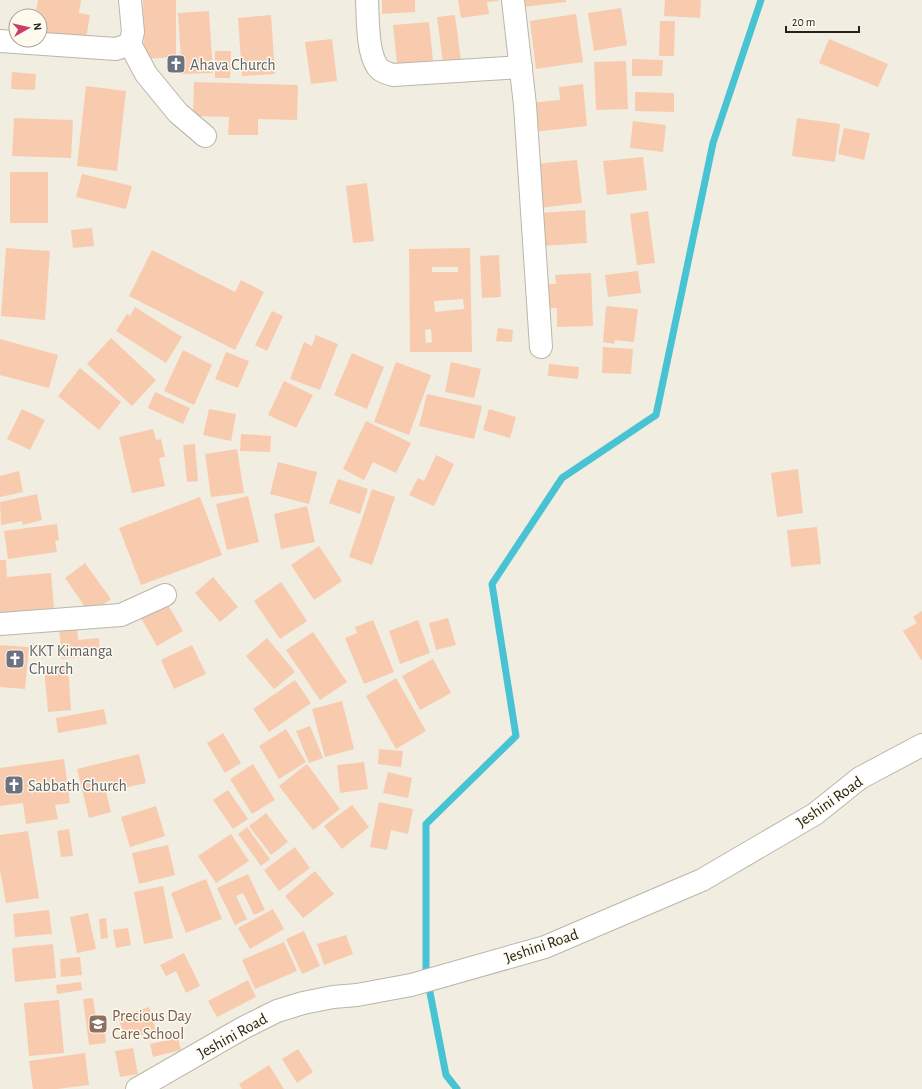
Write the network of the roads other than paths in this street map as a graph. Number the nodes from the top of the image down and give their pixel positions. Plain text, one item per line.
1 (130, 0) edge
2 (367, 0) edge
3 (513, 0) edge
4 (0, 41) edge
5 (130, 44) junction
6 (521, 66) junction
7 (205, 136) dead end
8 (541, 347) dead end
9 (165, 595) dead end
10 (0, 624) edge
11 (922, 746) edge
12 (143, 1088) edge

1 - 5 street
2 - 6 street
3 - 6 street
4 - 5 street
5 - 7 street
6 - 8 street
9 - 10 street
11 - 12 street, Jeshini Road

